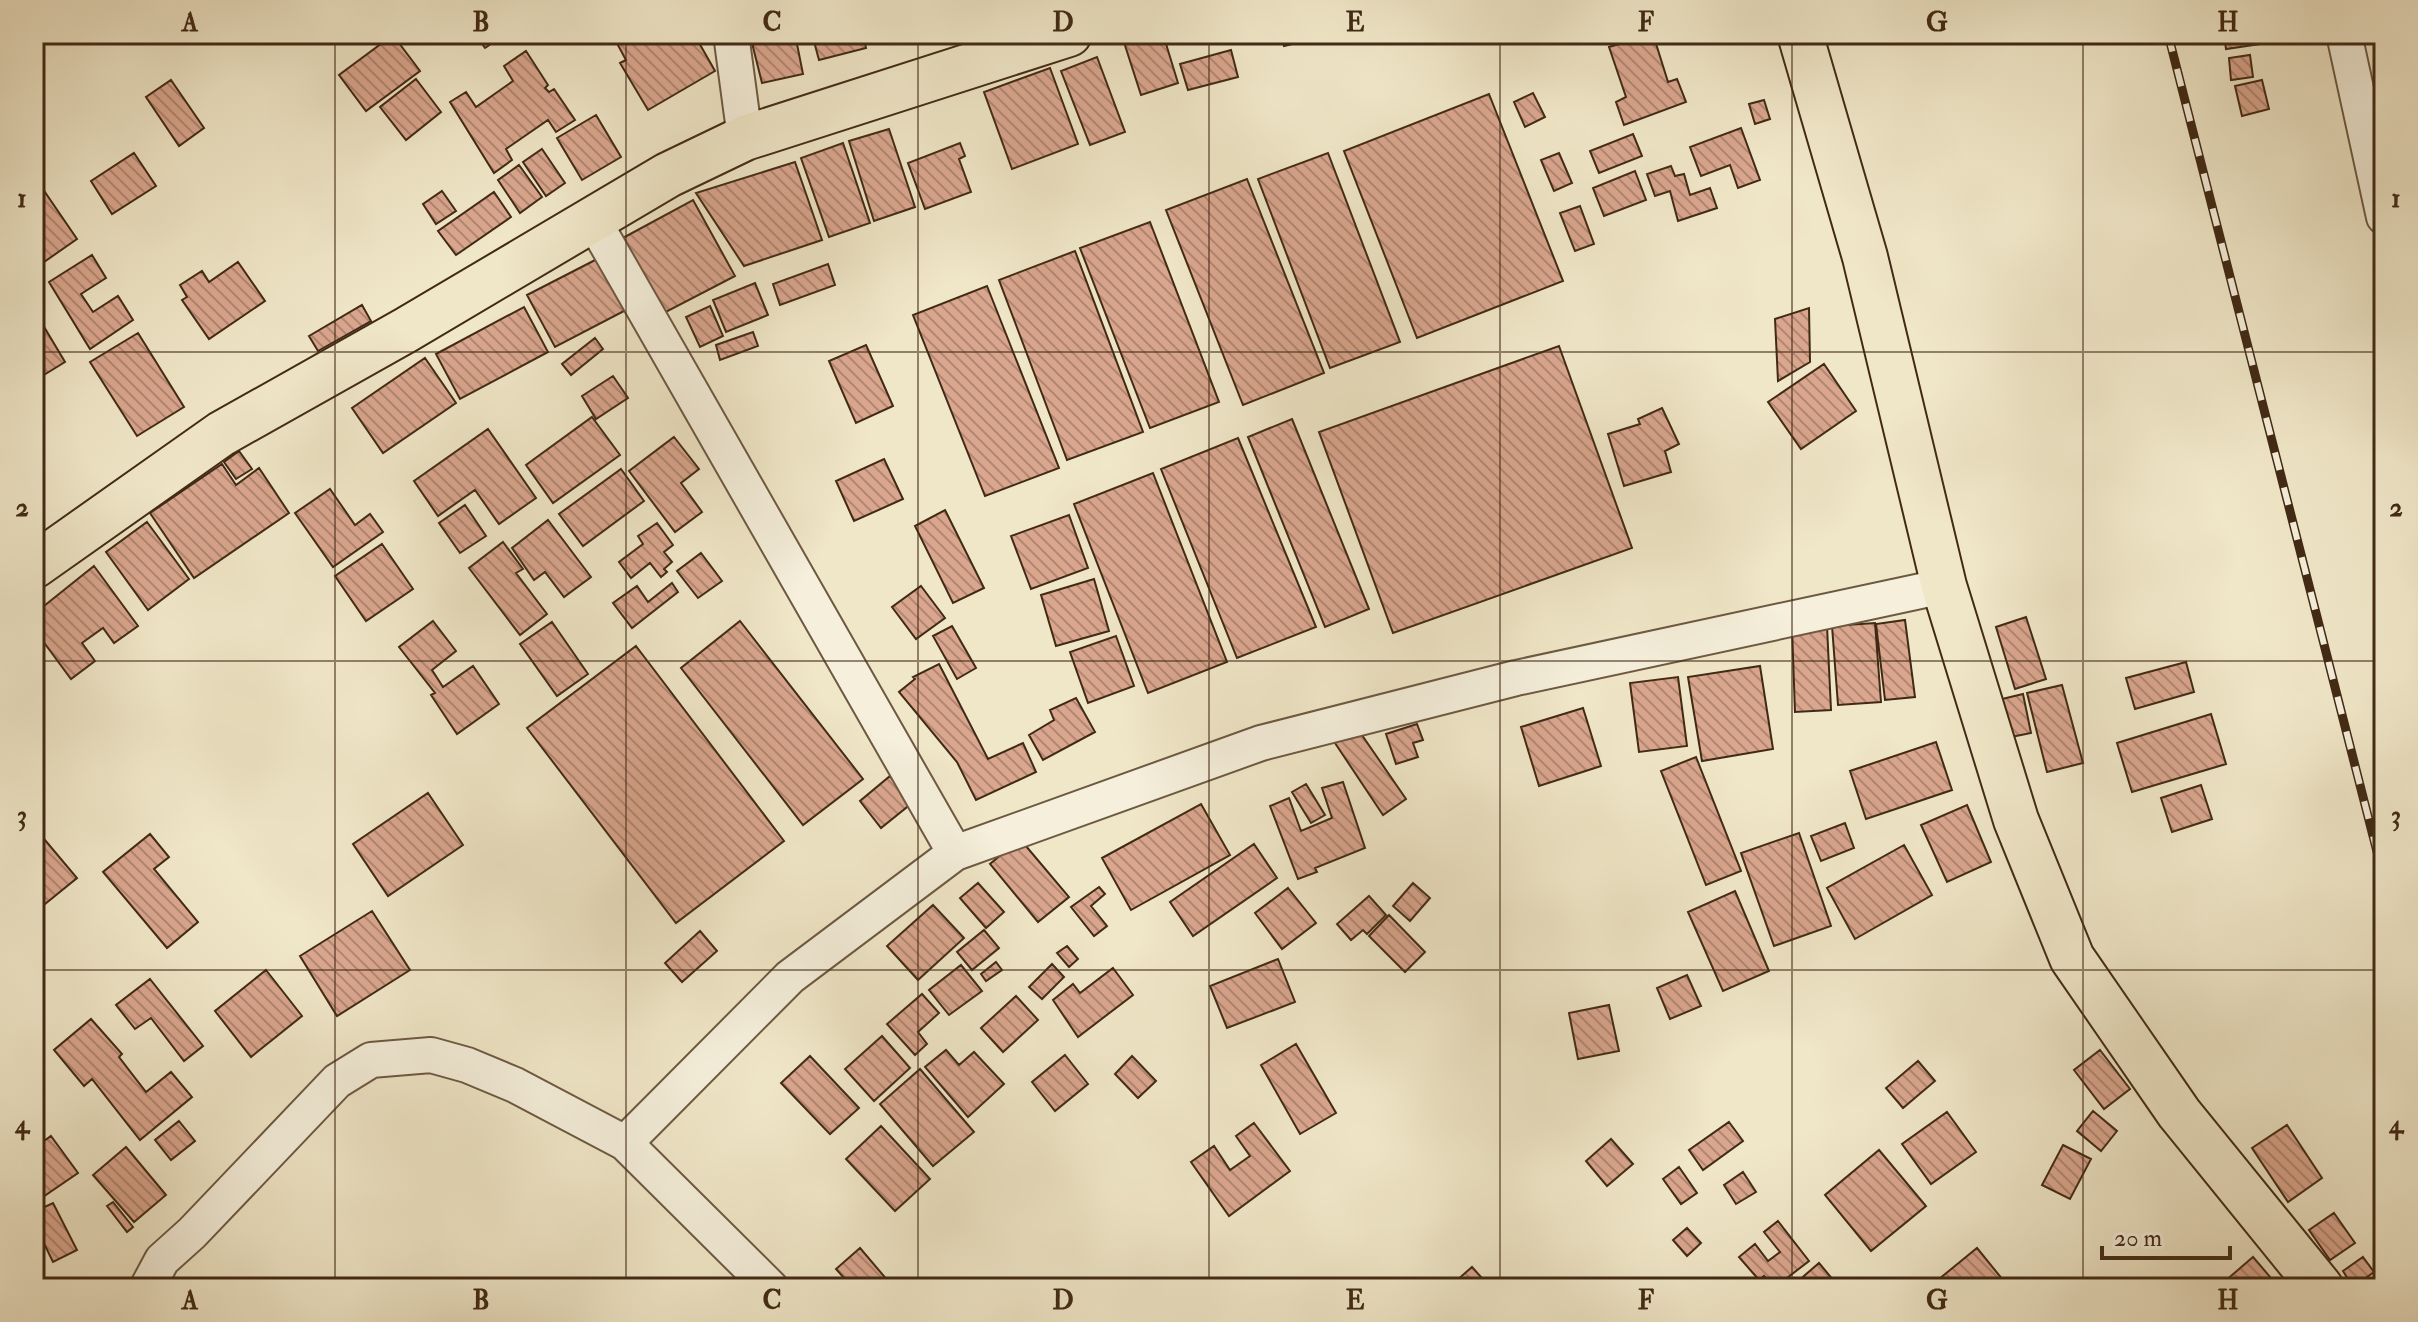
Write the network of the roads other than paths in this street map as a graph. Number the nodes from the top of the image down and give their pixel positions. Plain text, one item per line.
1 (731, 34) edge
2 (1069, 34) edge
3 (1800, 34) edge
4 (2344, 34) edge
5 (745, 138) junction
6 (2384, 217) edge
7 (593, 220) junction
8 (34, 566) edge
9 (1944, 586) junction
10 (955, 853) junction
11 (625, 1143) junction
12 (147, 1288) edge
13 (771, 1288) edge
14 (2321, 1288) edge

1 - 5 street
2 - 5 main road
3 - 9 main road
4 - 6 street
5 - 7 main road
7 - 8 main road
7 - 10 street
9 - 10 street
9 - 14 main road
10 - 11 street
11 - 12 street
11 - 13 street

